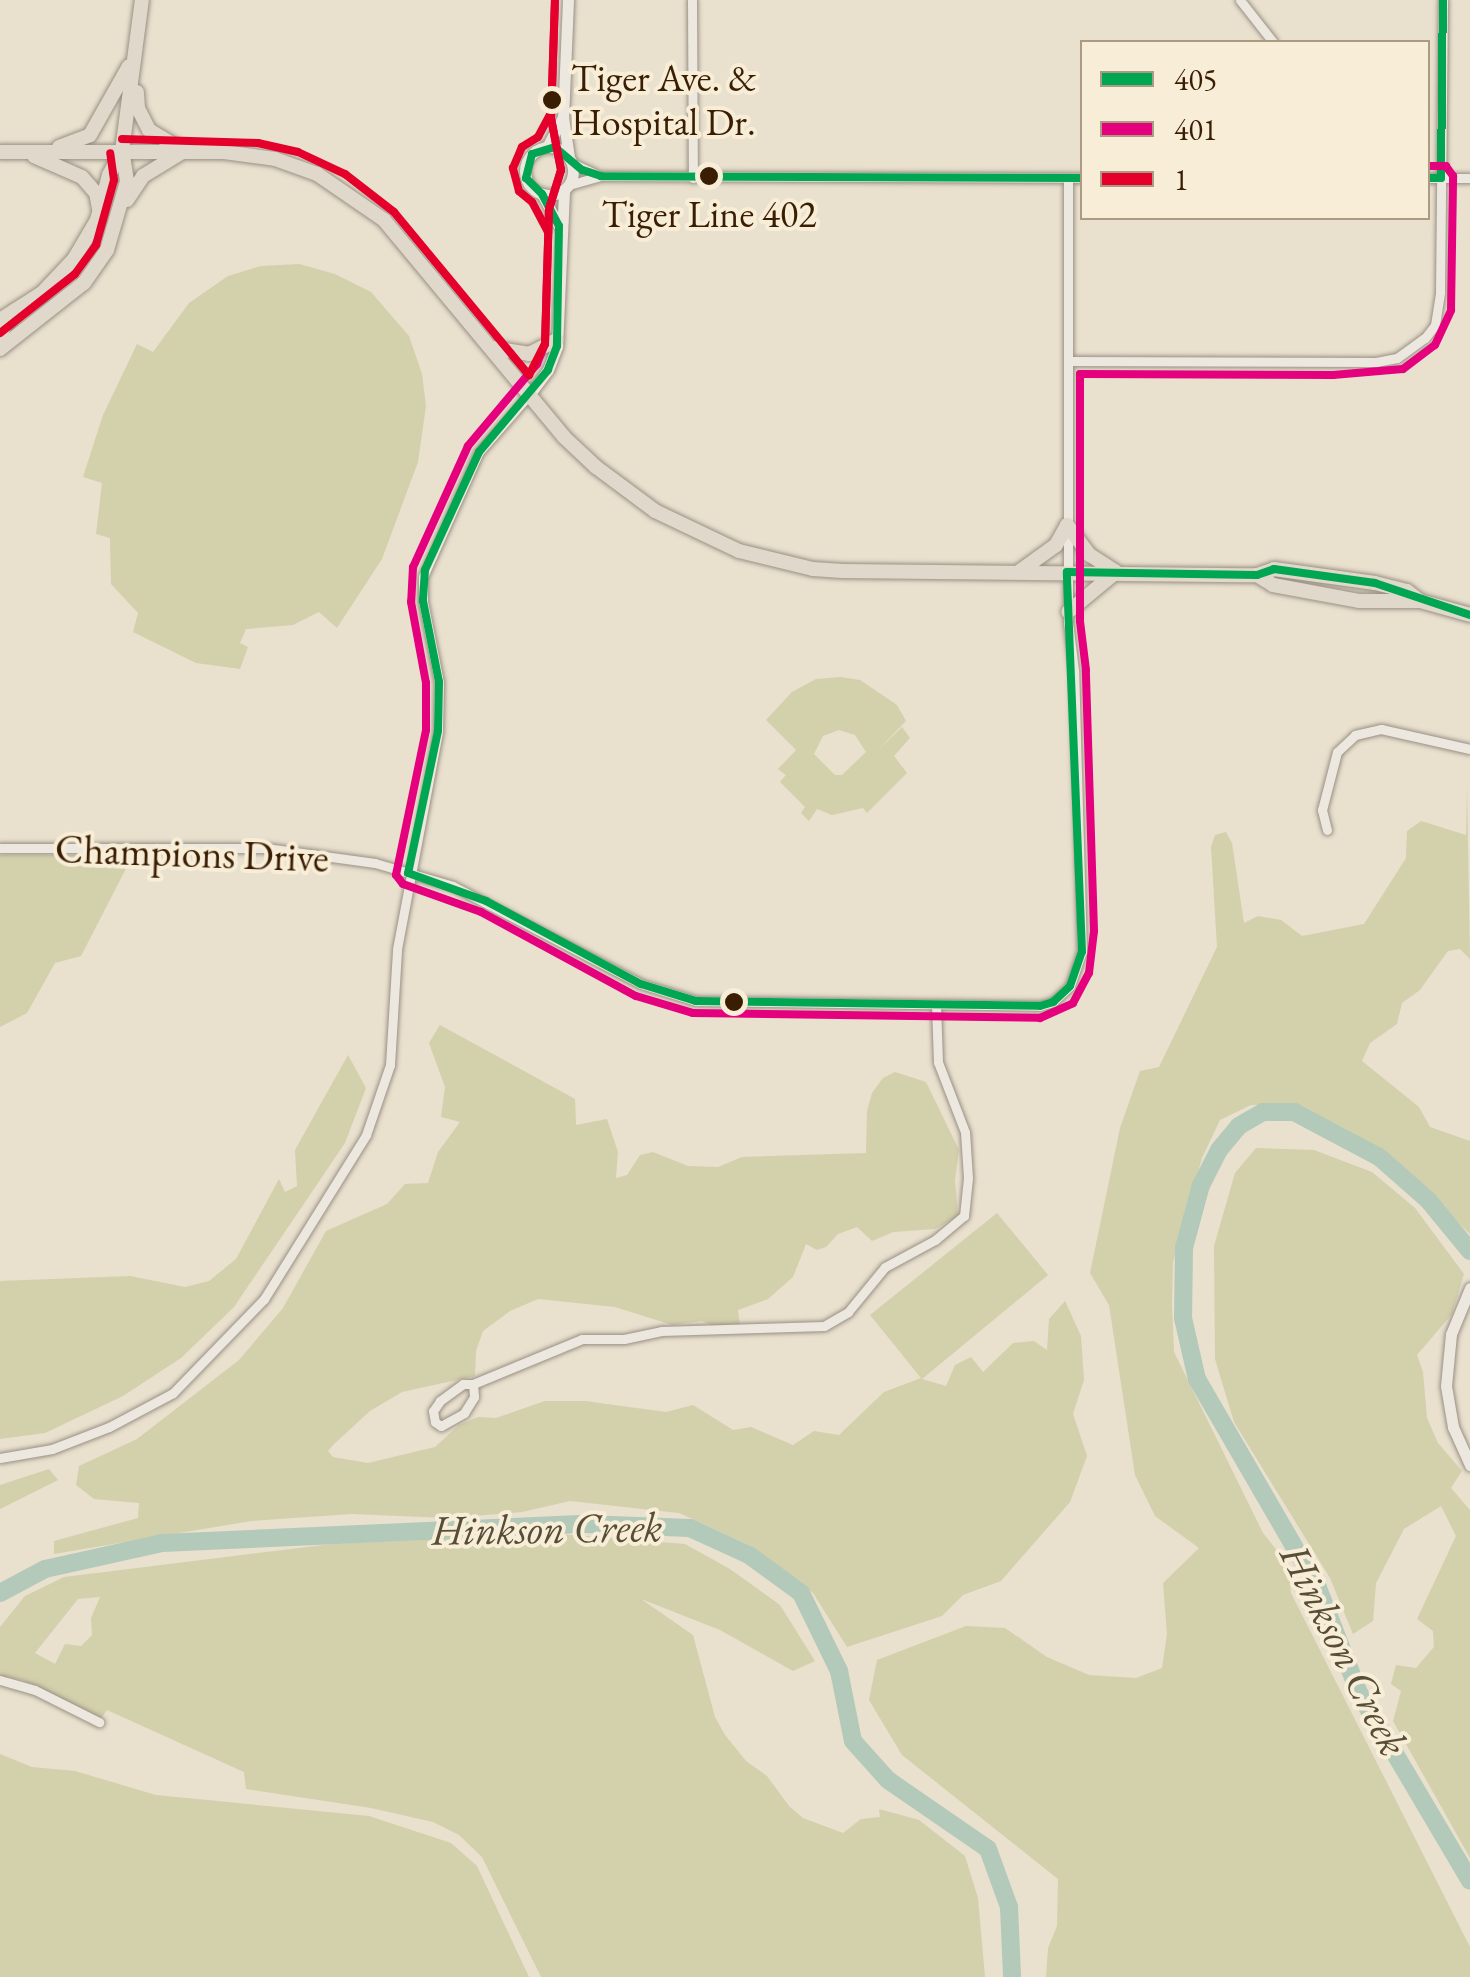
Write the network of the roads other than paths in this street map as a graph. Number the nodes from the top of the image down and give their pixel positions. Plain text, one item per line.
1 (142, 0) edge
2 (568, 0) edge
3 (692, 0) edge
4 (1240, 0) edge
5 (1443, 0) edge
6 (1270, 40) edge
7 (135, 56) junction
8 (563, 117) junction
9 (546, 147) junction
10 (122, 151) junction
11 (184, 151) junction
12 (0, 152) edge
13 (24, 152) junction
14 (570, 160) junction
15 (601, 176) junction
16 (693, 178) junction
17 (1068, 178) junction
18 (1080, 178) edge
19 (1430, 178) edge
20 (1442, 178) junction
21 (1470, 178) edge
22 (566, 188) junction
23 (542, 194) junction
24 (99, 211) junction
25 (119, 216) junction
26 (559, 226) junction
27 (15, 310) junction
28 (0, 320) edge
29 (0, 334) edge
30 (557, 340) junction
31 (492, 348) junction
32 (0, 350) edge
33 (1068, 362) junction
34 (528, 395) junction
35 (1068, 524) junction
36 (1019, 572) junction
37 (1067, 572) junction
38 (1116, 572) junction
39 (1068, 612) junction
40 (1470, 615) edge
41 (1470, 749) edge
42 (1327, 830) dead end
43 (0, 848) edge
44 (408, 872) junction
45 (936, 1004) junction
46 (1470, 1288) edge
47 (473, 1384) junction
48 (0, 1458) edge
49 (1470, 1465) edge
50 (5, 1681) edge
51 (99, 1722) dead end

1 - 7 main road
2 - 8 street
3 - 16 street
4 - 6 street
5 - 20 street
7 - 10 main road
7 - 11 main road
7 - 13 main road
8 - 9 street
8 - 14 street
9 - 14 street
9 - 23 street
10 - 11 main road
10 - 13 main road
10 - 24 main road
10 - 25 main road
11 - 25 main road
11 - 31 main road
12 - 13 main road
13 - 24 main road
14 - 15 street
14 - 22 street
15 - 16 street
15 - 22 street
16 - 17 street
17 - 18 street
17 - 33 street, Champions Drive
19 - 20 street
20 - 21 street
20 - 33 street
22 - 23 street
22 - 26 street
23 - 26 street
24 - 27 main road
25 - 32 main road
26 - 30 street
27 - 28 main road
27 - 29 main road
30 - 31 main road
30 - 34 street
31 - 34 main road
33 - 35 street, Champions Drive
34 - 36 main road
34 - 44 street
35 - 36 main road
35 - 37 street, Champions Drive
35 - 38 main road
36 - 37 main road
37 - 38 main road
37 - 39 street, Champions Drive
38 - 39 main road
38 - 40 main road
39 - 45 street, Champions Drive
41 - 42 street
43 - 44 street, Champions Drive
44 - 45 street, Champions Drive
44 - 48 street
45 - 47 street
46 - 49 street
47 - 47 street
50 - 51 street

